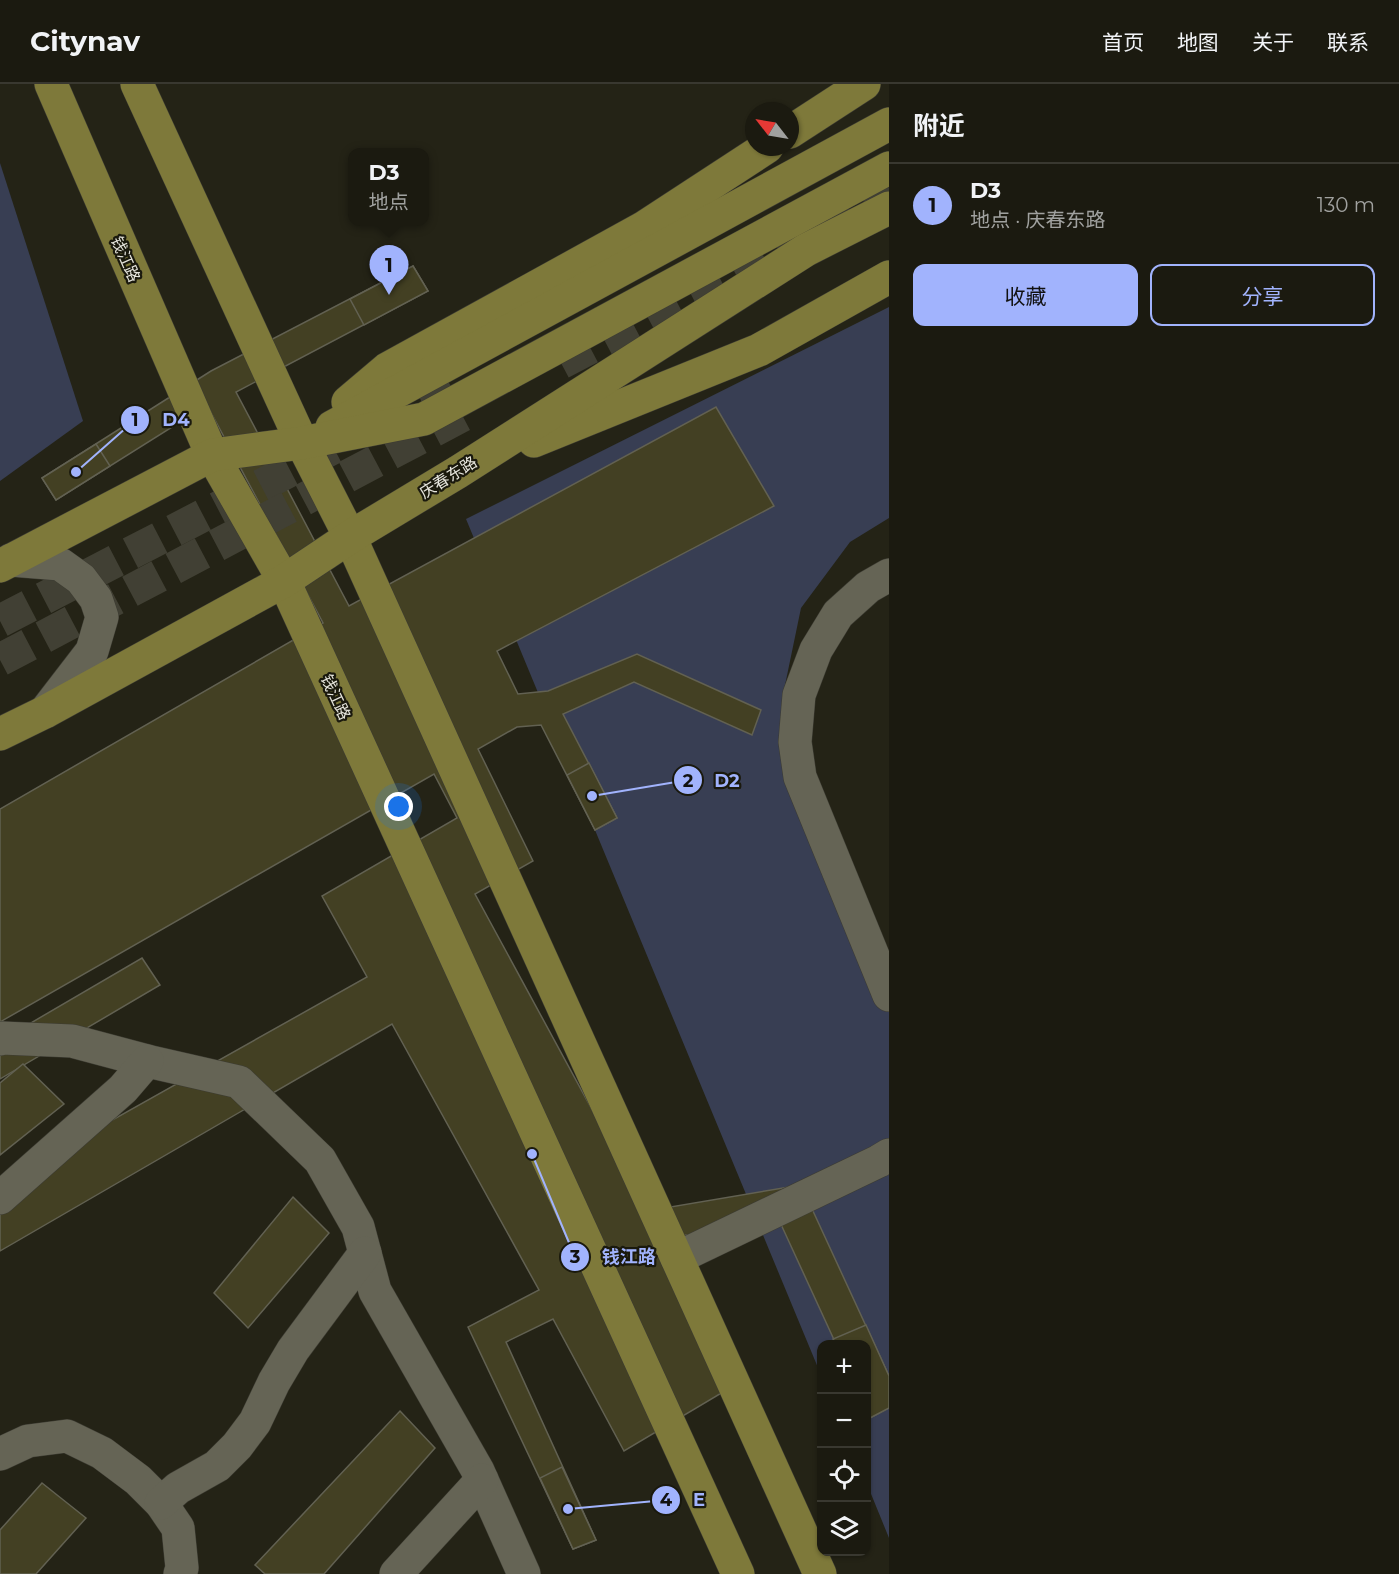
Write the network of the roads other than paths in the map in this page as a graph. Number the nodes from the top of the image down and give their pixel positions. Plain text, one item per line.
1 (51, 84) edge
2 (137, 84) edge
3 (864, 84) edge
4 (889, 124) edge
5 (799, 126) edge
6 (844, 148) junction
7 (753, 156) edge
8 (889, 168) edge
9 (889, 208) edge
10 (643, 228) junction
11 (889, 277) edge
12 (302, 443) junction
13 (212, 455) junction
14 (458, 471) junction
15 (350, 537) junction
16 (5, 563) edge
17 (889, 575) edge
18 (284, 580) junction
19 (45, 712) junction
20 (0, 734) edge
21 (889, 995) edge
22 (0, 1039) edge
23 (147, 1062) junction
24 (889, 1155) edge
25 (0, 1198) edge
26 (365, 1253) junction
27 (677, 1258) junction
28 (0, 1454) edge
29 (482, 1480) junction
30 (161, 1503) junction
31 (180, 1574) edge
32 (396, 1574) edge
33 (524, 1574) edge
34 (738, 1574) edge
35 (820, 1574) edge

1 - 13 main road, 钱江路
2 - 12 main road
3 - 5 main road
4 - 6 main road
6 - 10 lane
6 - 12 main road
7 - 10 main road
8 - 12 main road
9 - 14 main road, 庆春东路
10 - 12 main road
11 - 14 main road
12 - 13 main road
12 - 15 main road
13 - 16 main road
13 - 18 main road, 钱江路
14 - 15 main road, 庆春东路
15 - 18 main road, 庆春东路
15 - 27 main road
16 - 19 lane
17 - 21 lane
18 - 19 main road, 庆春东路
18 - 34 main road, 钱江路
19 - 20 main road, 庆春东路
22 - 23 lane
23 - 25 lane
23 - 26 lane
24 - 27 lane
26 - 29 lane
26 - 30 lane
27 - 35 main road
28 - 30 lane
29 - 32 lane
29 - 33 lane
30 - 31 lane

